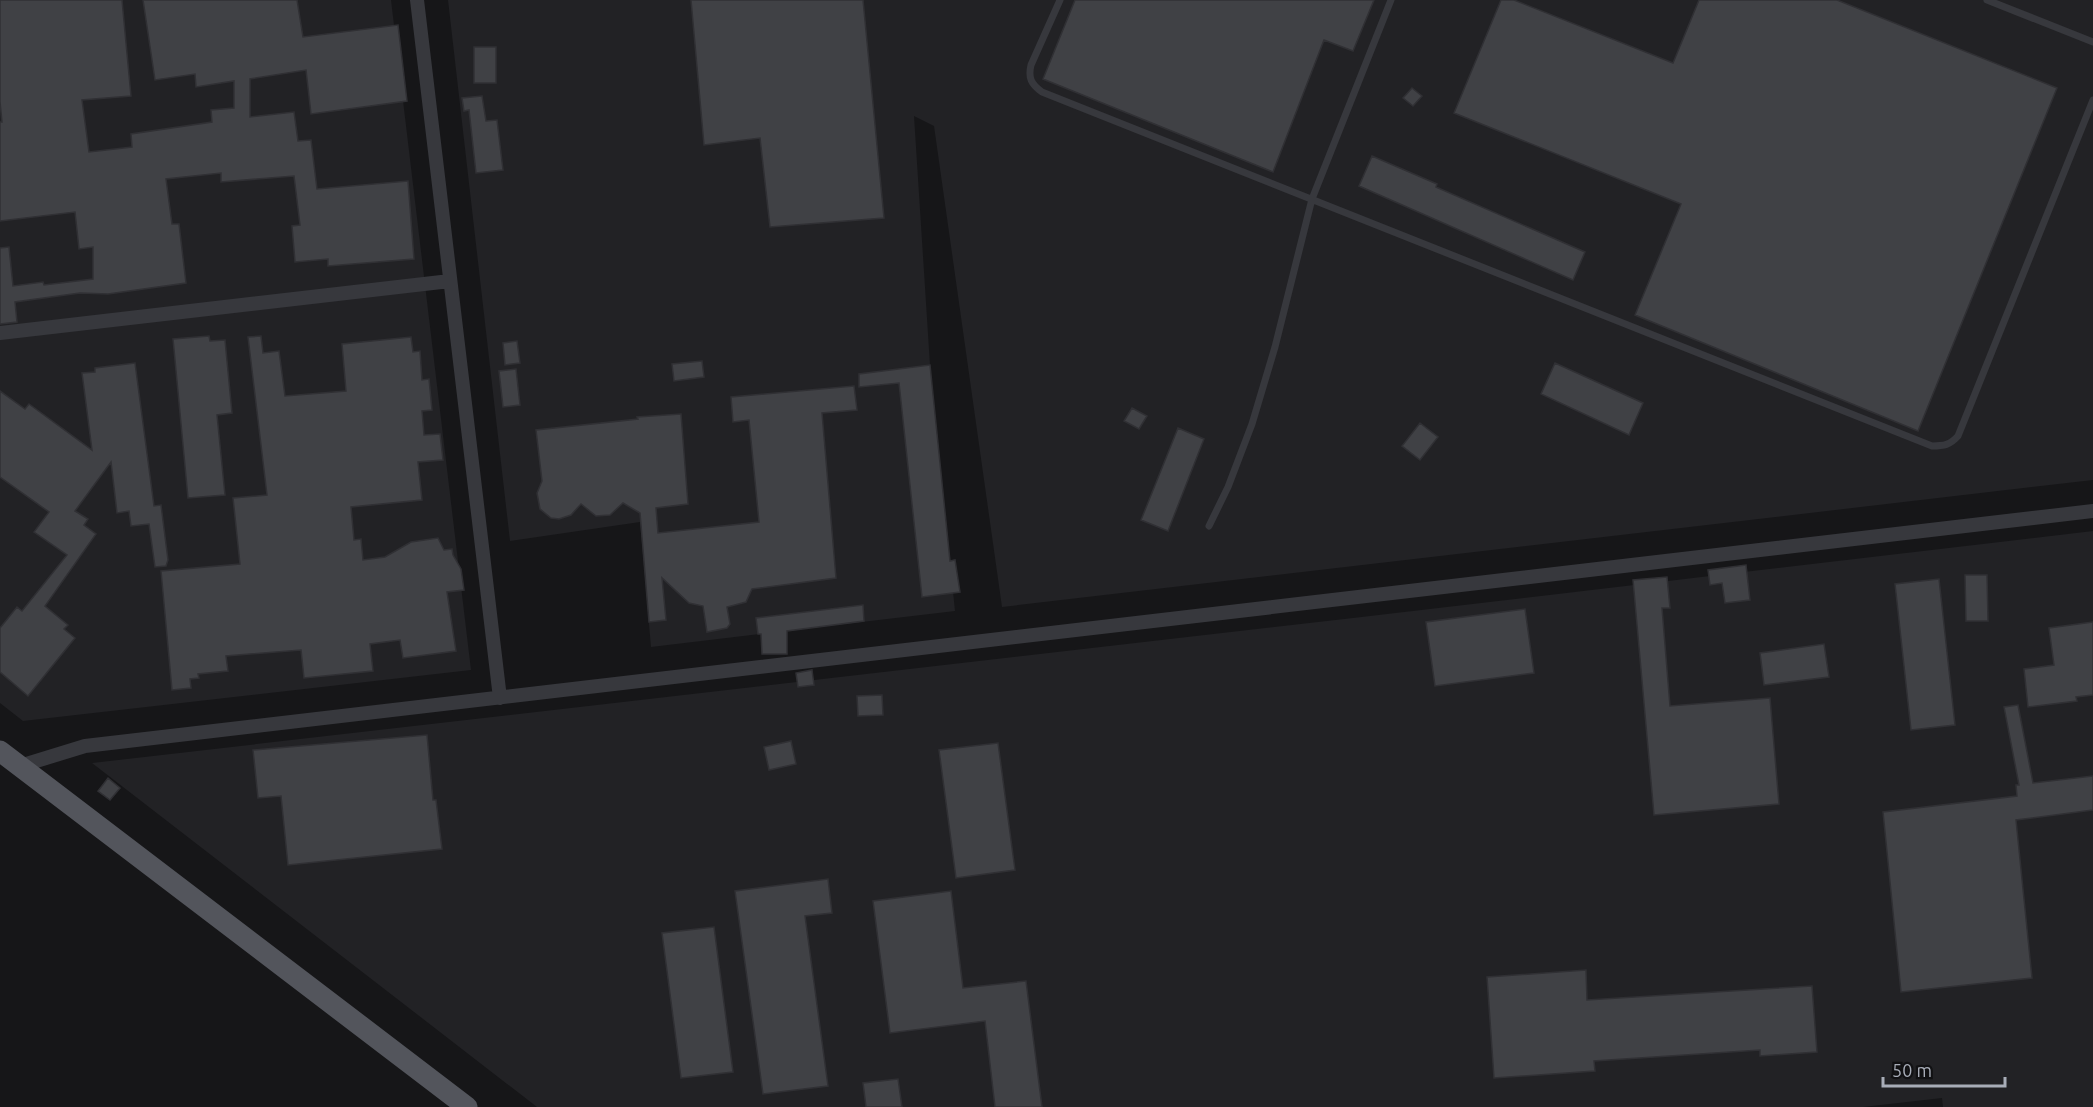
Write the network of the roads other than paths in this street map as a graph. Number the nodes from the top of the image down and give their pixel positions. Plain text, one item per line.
1 (417, 0) edge
2 (1060, 0) edge
3 (1391, 0) edge
4 (1987, 0) edge
5 (2093, 42) edge
6 (2093, 100) edge
7 (1312, 199) junction
8 (450, 281) junction
9 (0, 333) edge
10 (2093, 511) edge
11 (1209, 526) dead end
12 (500, 698) junction
13 (0, 751) edge
14 (20, 766) junction
15 (467, 1107) edge

1 - 8 street
2 - 7 lane
3 - 7 lane
4 - 5 lane
6 - 7 lane
7 - 11 lane
8 - 9 street
8 - 12 street
10 - 12 street
12 - 14 street
13 - 14 main road
14 - 15 main road

